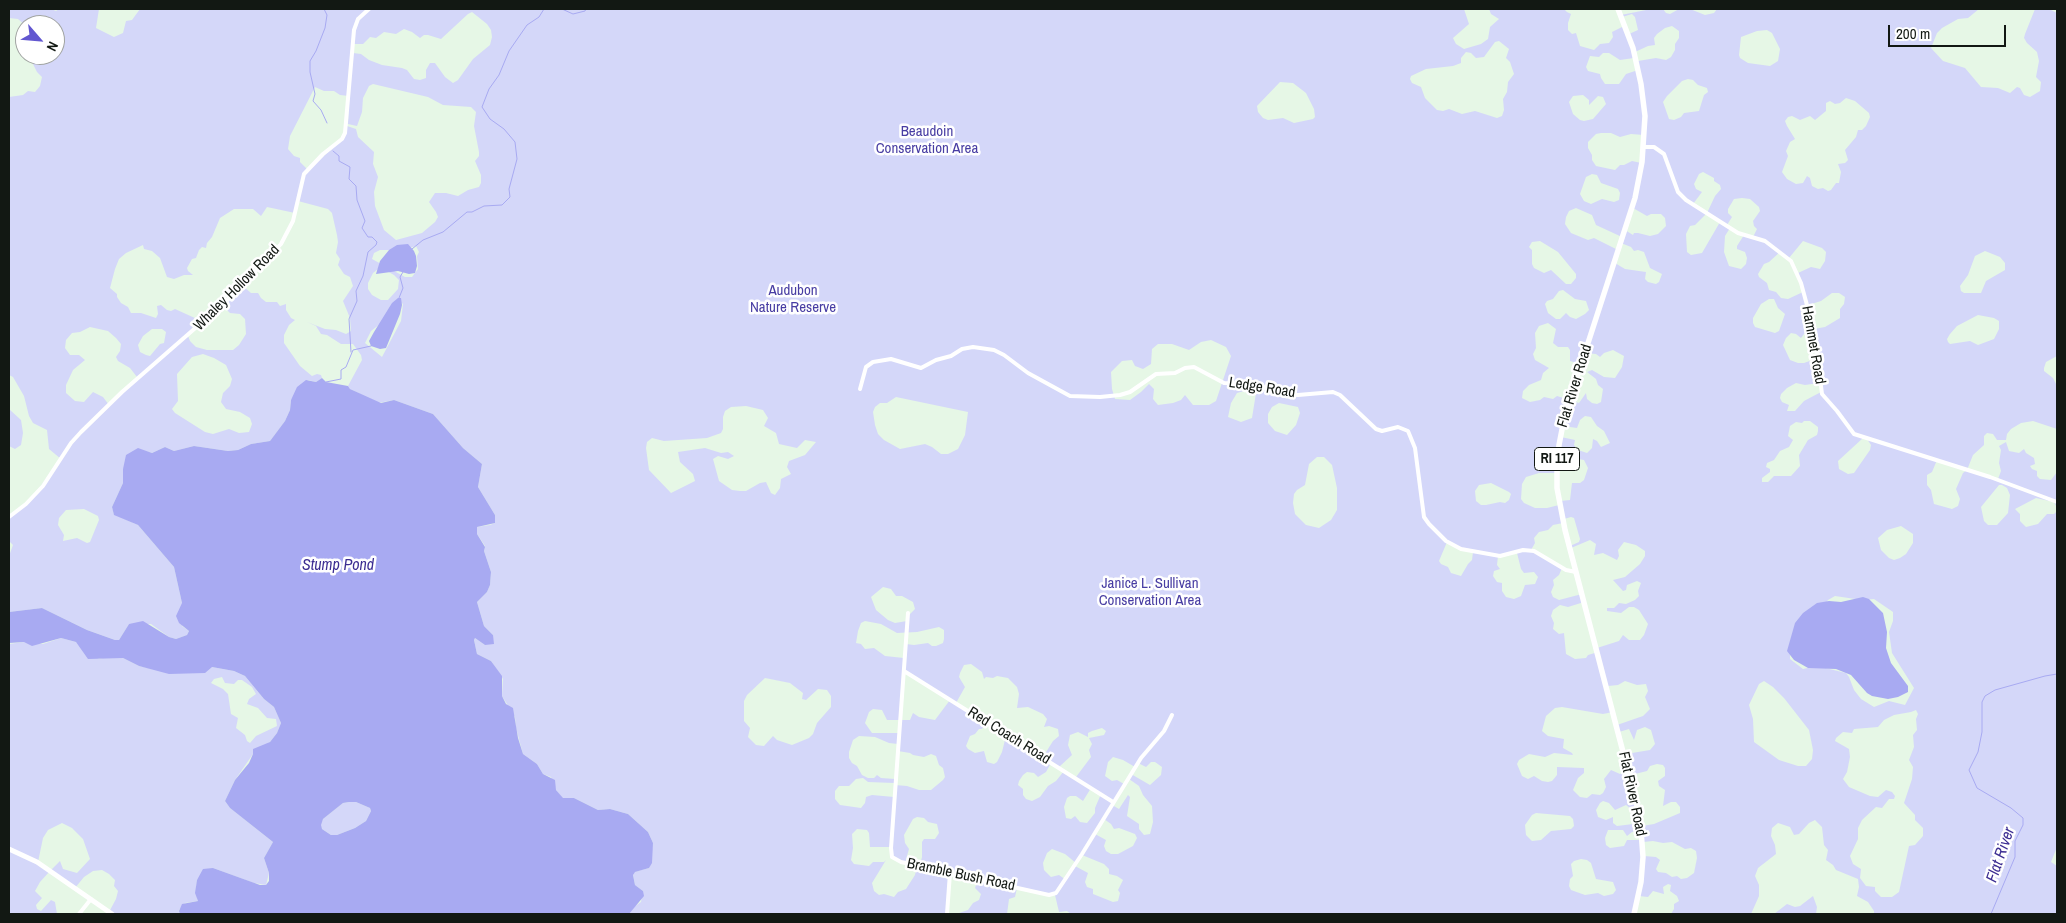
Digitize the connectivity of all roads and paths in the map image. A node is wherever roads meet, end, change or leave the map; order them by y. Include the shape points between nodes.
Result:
1 (368, 9) edge
2 (1618, 9) edge
3 (1644, 147) junction
4 (860, 389) dead end
5 (2057, 502) edge
6 (9, 517) edge
7 (1577, 572) junction
8 (908, 613) dead end
9 (904, 671) junction
10 (1172, 716) dead end
11 (1113, 802) junction
12 (9, 848) edge
13 (950, 873) junction
14 (91, 899) junction
15 (80, 914) edge
16 (112, 914) edge
17 (946, 914) edge
18 (1634, 914) edge

1 - 6 street, Whaley Hollow Road via 358,19 354,30 345,133 304,174 293,221 281,244 232,296 80,432 43,486
2 - 3 main road, Flat River Road / RI 117 via 1633,48 1641,84
3 - 5 street, Hammet Road via 1654,147 1664,154 1678,192 1686,200 1738,233 1765,241 1791,261 1801,283 1814,331 1822,394 1854,434
3 - 7 main road, Flat River Road / RI 117 via 1637,191 1565,414 1559,445 1557,488
4 - 7 street, Ledge Road via 866,367 873,362 891,359 921,368 962,348 973,347 1004,355 1028,373 1070,396 1100,398 1120,395 1133,391 1156,374 1194,367 1224,383 1260,385 1282,394 1333,392 1378,430 1398,427 1408,431 1415,448 1424,517 1446,541 1461,549 1500,556 1523,550 1534,551 1559,566
7 - 18 main road, Flat River Road / RI 117 via 1640,817 1643,857
8 - 9 street, Bramble Bush Road
9 - 11 street, Red Coach Road
9 - 13 street, Bramble Bush Road via 891,855 901,862
10 - 11 street, Bramble Bush Road
11 - 13 street, Bramble Bush Road via 1056,893 1049,895
12 - 14 street via 37,862
13 - 17 street
14 - 15 street
14 - 16 street

